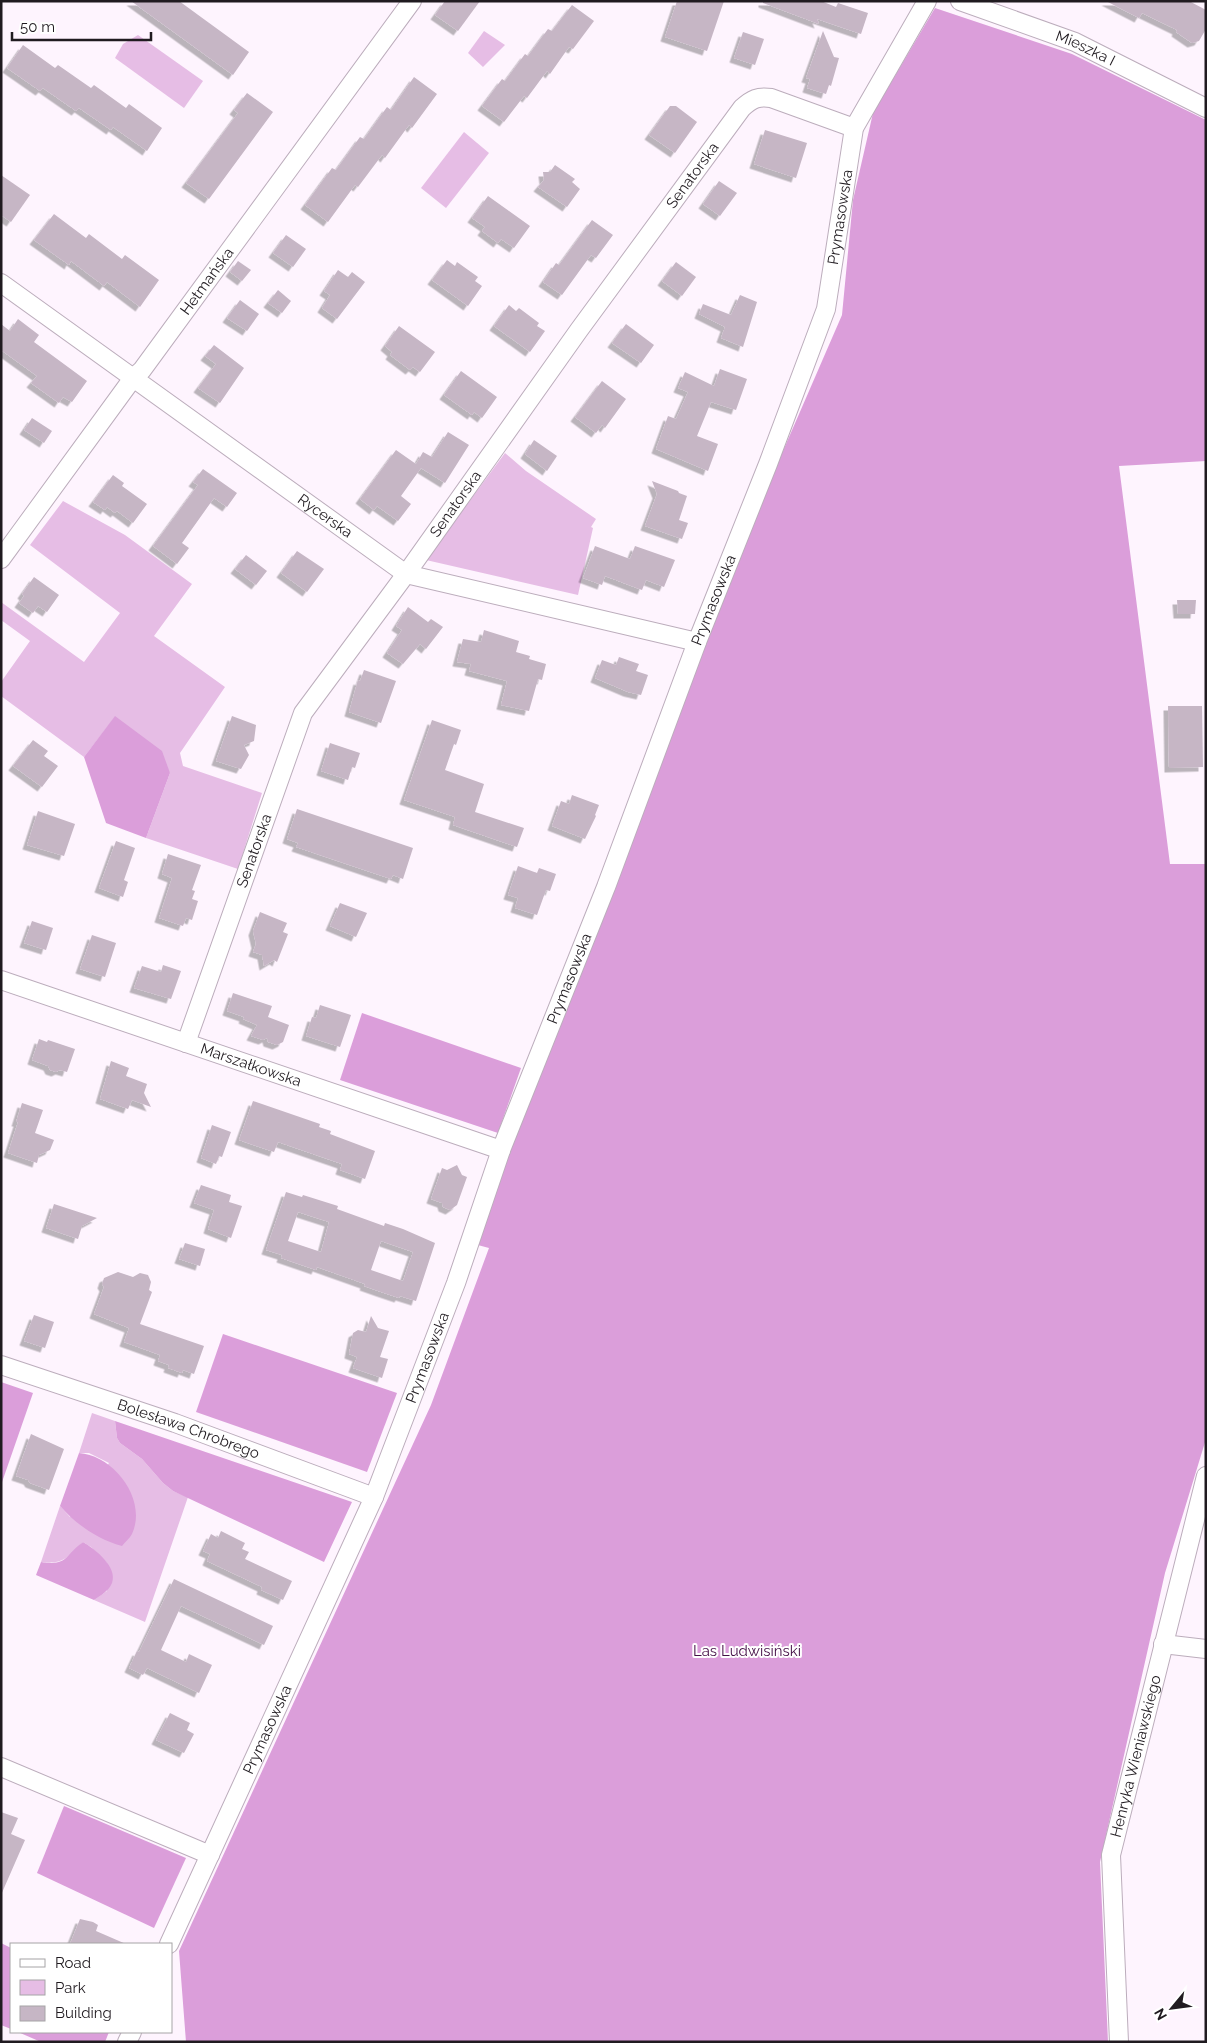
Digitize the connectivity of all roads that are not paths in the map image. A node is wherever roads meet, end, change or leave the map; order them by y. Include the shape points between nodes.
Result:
1 (412, 1) edge
2 (927, 1) edge
3 (960, 1) edge
4 (1206, 108) edge
5 (854, 128) junction
6 (1, 283) edge
7 (133, 378) junction
8 (1, 559) edge
9 (406, 574) junction
10 (697, 642) junction
11 (1, 980) edge
12 (186, 1043) junction
13 (501, 1150) junction
14 (1, 1365) edge
15 (1206, 1476) edge
16 (374, 1497) junction
17 (1164, 1644) junction
18 (1206, 1649) edge
19 (1, 1767) edge
20 (210, 1855) junction
21 (169, 1943) edge
22 (1119, 2042) edge

1 - 7 street, Hetmańska
2 - 5 street, Prymasowska
3 - 4 street, Mieszka I via 1076,42
5 - 9 street, Senatorska via 762,96 742,108
5 - 10 street, Prymasowska via 826,308
6 - 7 street, Rycerska
7 - 8 street, Hetmańska
7 - 9 street, Rycerska
9 - 10 street, Rycerska
9 - 12 street, Senatorska via 303,712
10 - 13 street, Prymasowska via 606,887
11 - 12 street, Marszałkowska
12 - 13 street, Marszałkowska
13 - 16 street, Prymasowska via 456,1283
14 - 16 street, Bolesława Chrobrego via 175,1423
15 - 17 street, Henryka Wieniawskiego
16 - 20 street, Prymasowska
17 - 18 street
17 - 22 street, Henryka Wieniawskiego via 1111,1855
19 - 20 street
20 - 21 street, Prymasowska

